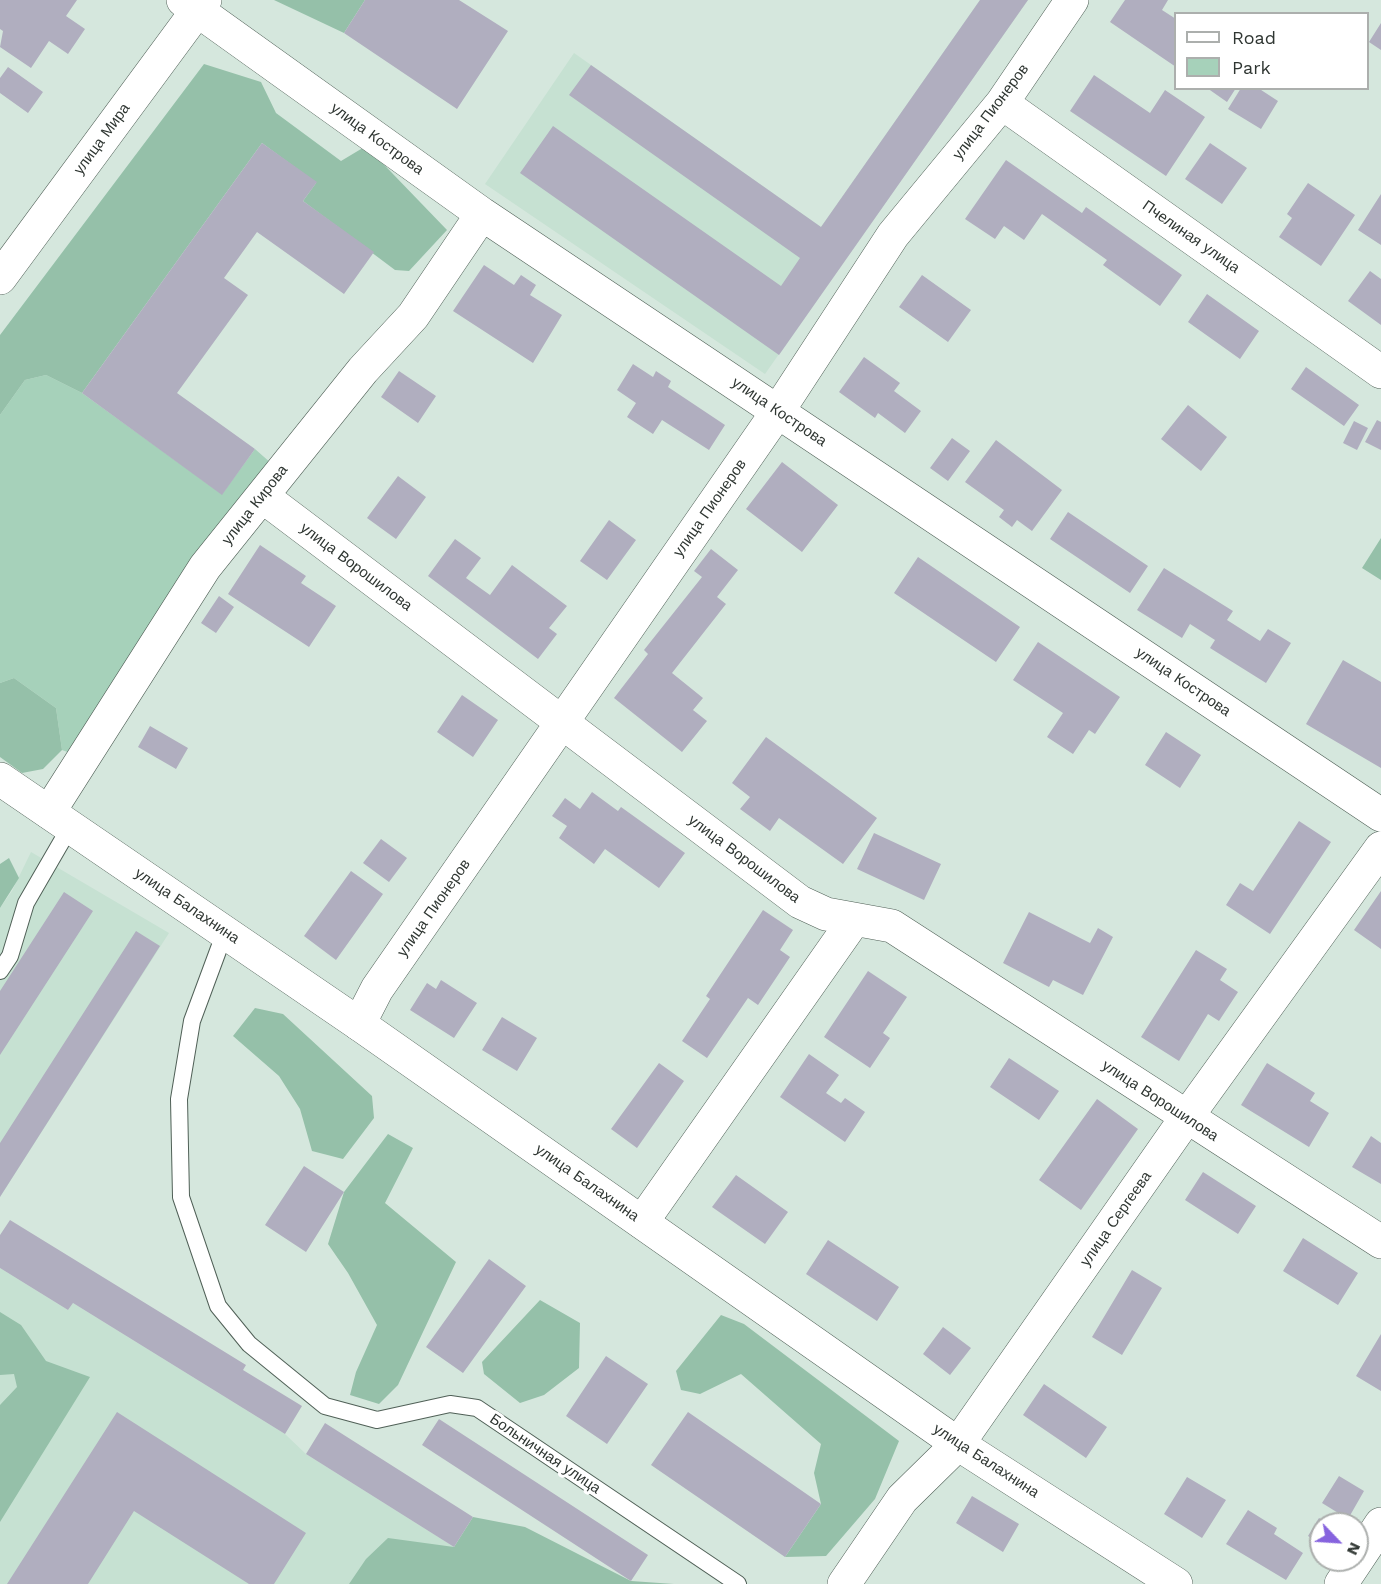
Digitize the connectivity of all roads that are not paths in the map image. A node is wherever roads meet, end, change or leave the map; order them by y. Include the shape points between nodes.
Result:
1 (1072, 0) edge
2 (195, 3) edge
3 (1002, 103) junction
4 (482, 214) junction
5 (0, 278) edge
6 (1381, 372) edge
7 (778, 411) junction
8 (262, 496) junction
9 (563, 723) junction
10 (0, 779) edge
11 (1381, 814) edge
12 (60, 819) junction
13 (1381, 848) edge
14 (854, 920) junction
15 (225, 932) junction
16 (0, 971) edge
17 (359, 1024) junction
18 (1186, 1118) junction
19 (642, 1222) junction
20 (1381, 1242) edge
21 (958, 1444) junction
22 (1381, 1524) edge
23 (1369, 1542) edge
24 (738, 1584) edge
25 (844, 1584) edge
26 (1176, 1584) edge

1 - 3 street, улица Пионеров
2 - 4 street, улица Кострова
2 - 5 street, улица Мира
3 - 6 street, Пчелиная улица
3 - 7 street, улица Пионеров via 893,236
4 - 7 street, улица Кострова
4 - 8 street, улица Кирова via 413,316 363,370
7 - 9 street, улица Пионеров
7 - 11 street, улица Кострова
8 - 9 street, улица Ворошилова
8 - 12 street, улица Кирова via 205,567
9 - 14 street, улица Ворошилова via 800,902 826,914
9 - 17 street, улица Пионеров via 377,989
10 - 12 street, улица Балахнина
12 - 15 street, улица Балахнина
12 - 16 lane via 26,903 10,956
13 - 18 street, улица Сергеева
14 - 18 street, улица Ворошилова via 892,926
14 - 19 street
15 - 17 street, улица Балахнина
15 - 24 lane, Больничная улица via 192,1021 179,1099 181,1197 218,1306 249,1344 325,1406 377,1420 450,1404 477,1408
17 - 19 street, улица Балахнина
18 - 20 street, улица Ворошилова
18 - 21 street, улица Сергеева
19 - 21 street, улица Балахнина
21 - 25 street, улица Сергеева via 902,1498
21 - 26 street, улица Балахнина
22 - 23 street

